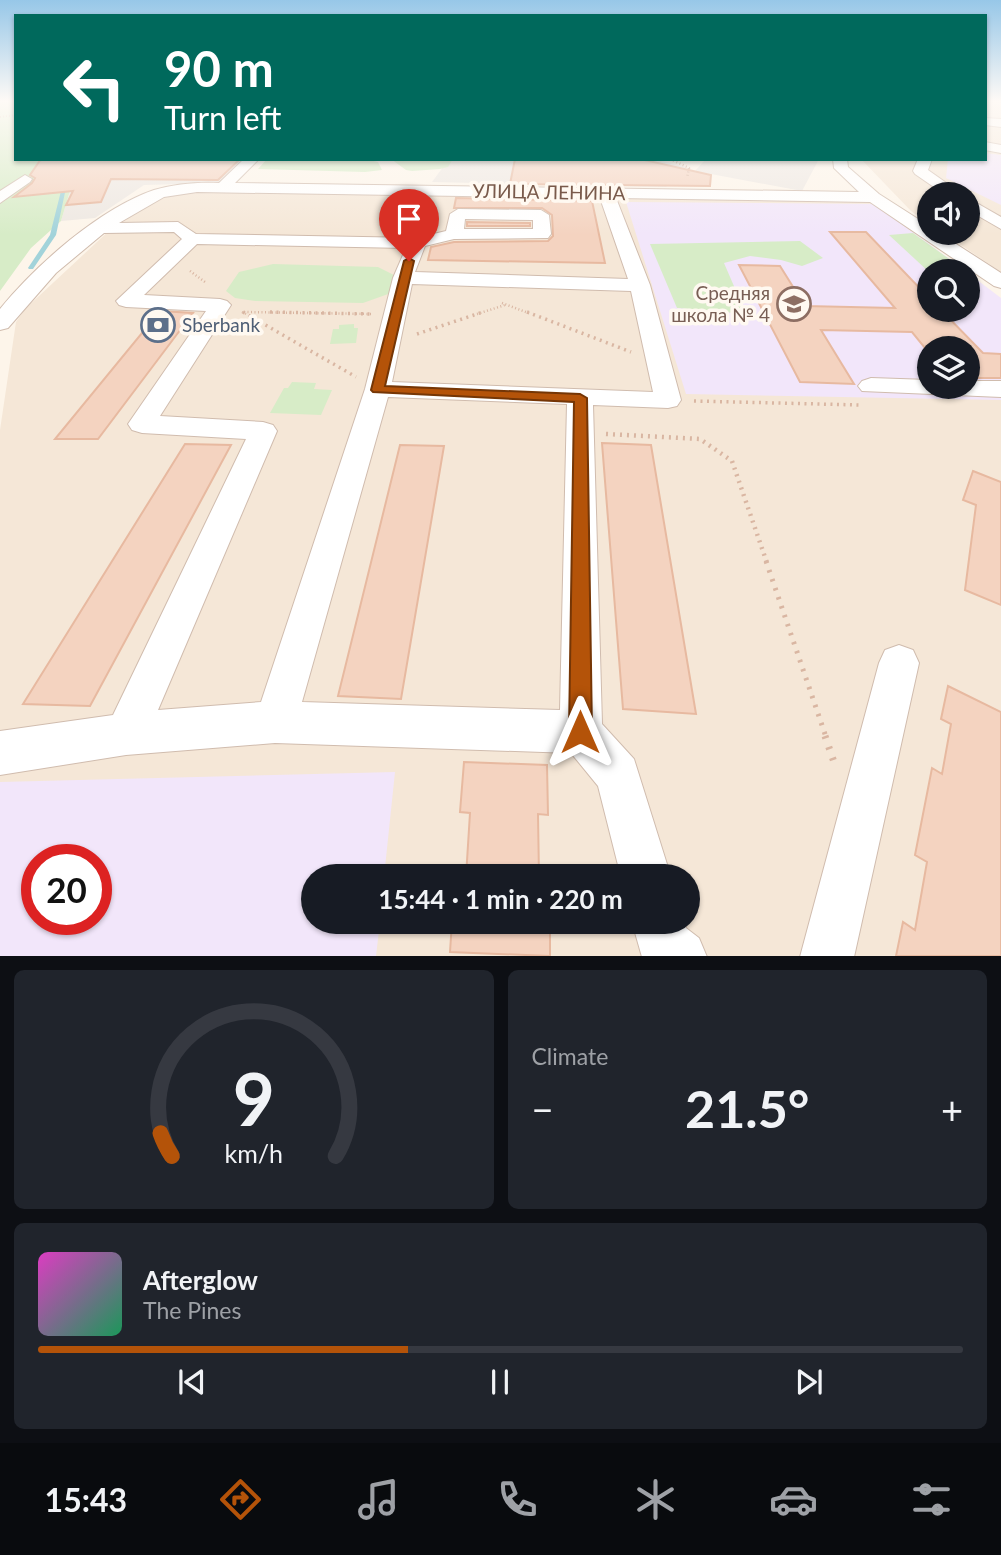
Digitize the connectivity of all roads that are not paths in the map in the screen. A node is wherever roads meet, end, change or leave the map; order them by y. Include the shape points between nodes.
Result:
1 (250, 161) edge
2 (924, 161) edge
3 (833, 171) edge
4 (687, 178) road end
5 (25, 179) dead end
6 (936, 182) edge
7 (224, 186) junction
8 (606, 194) junction
9 (775, 194) junction
10 (802, 195) junction
11 (874, 197) junction
12 (0, 198) edge
13 (980, 211) edge
14 (1001, 224) edge
15 (101, 229) junction
16 (454, 234) dead end
17 (416, 243) junction
18 (182, 248) junction
19 (403, 278) junction
20 (1001, 282) edge
21 (640, 285) junction
22 (0, 323) edge
23 (1001, 389) edge
24 (378, 390) junction
25 (867, 395) road end
26 (581, 415) junction
27 (899, 663) dead end
28 (275, 722) junction
29 (580, 732) junction
30 (126, 734) junction
31 (0, 753) edge
32 (642, 864) edge
33 (661, 934) edge
34 (679, 956) edge
35 (827, 956) edge

1 - 7 street
2 - 6 street via 920,171
3 - 10 street
3 - 11 street
4 - 9 street
5 - 12 street
7 - 8 street, УЛИЦА ЛЕНИНА
7 - 15 street, УЛИЦА ЛЕНИНА via 156,195
8 - 9 street, УЛИЦА ЛЕНИНА
8 - 21 street
9 - 10 street, УЛИЦА ЛЕНИНА
10 - 11 street, УЛИЦА ЛЕНИНА
11 - 20 street
13 - 14 street
15 - 18 street via 178,227
15 - 22 street, УЛИЦА ЛЕНИНА via 30,286
16 - 17 street
17 - 18 street
17 - 19 street
18 - 30 street via 126,301 220,304 142,424 262,431
19 - 21 street
19 - 24 street
21 - 26 street via 668,400
23 - 25 street
24 - 26 street
24 - 28 street
26 - 29 street
27 - 35 street
28 - 29 street
28 - 30 street
29 - 32 street via 618,775
30 - 31 street
33 - 34 street via 664,945

